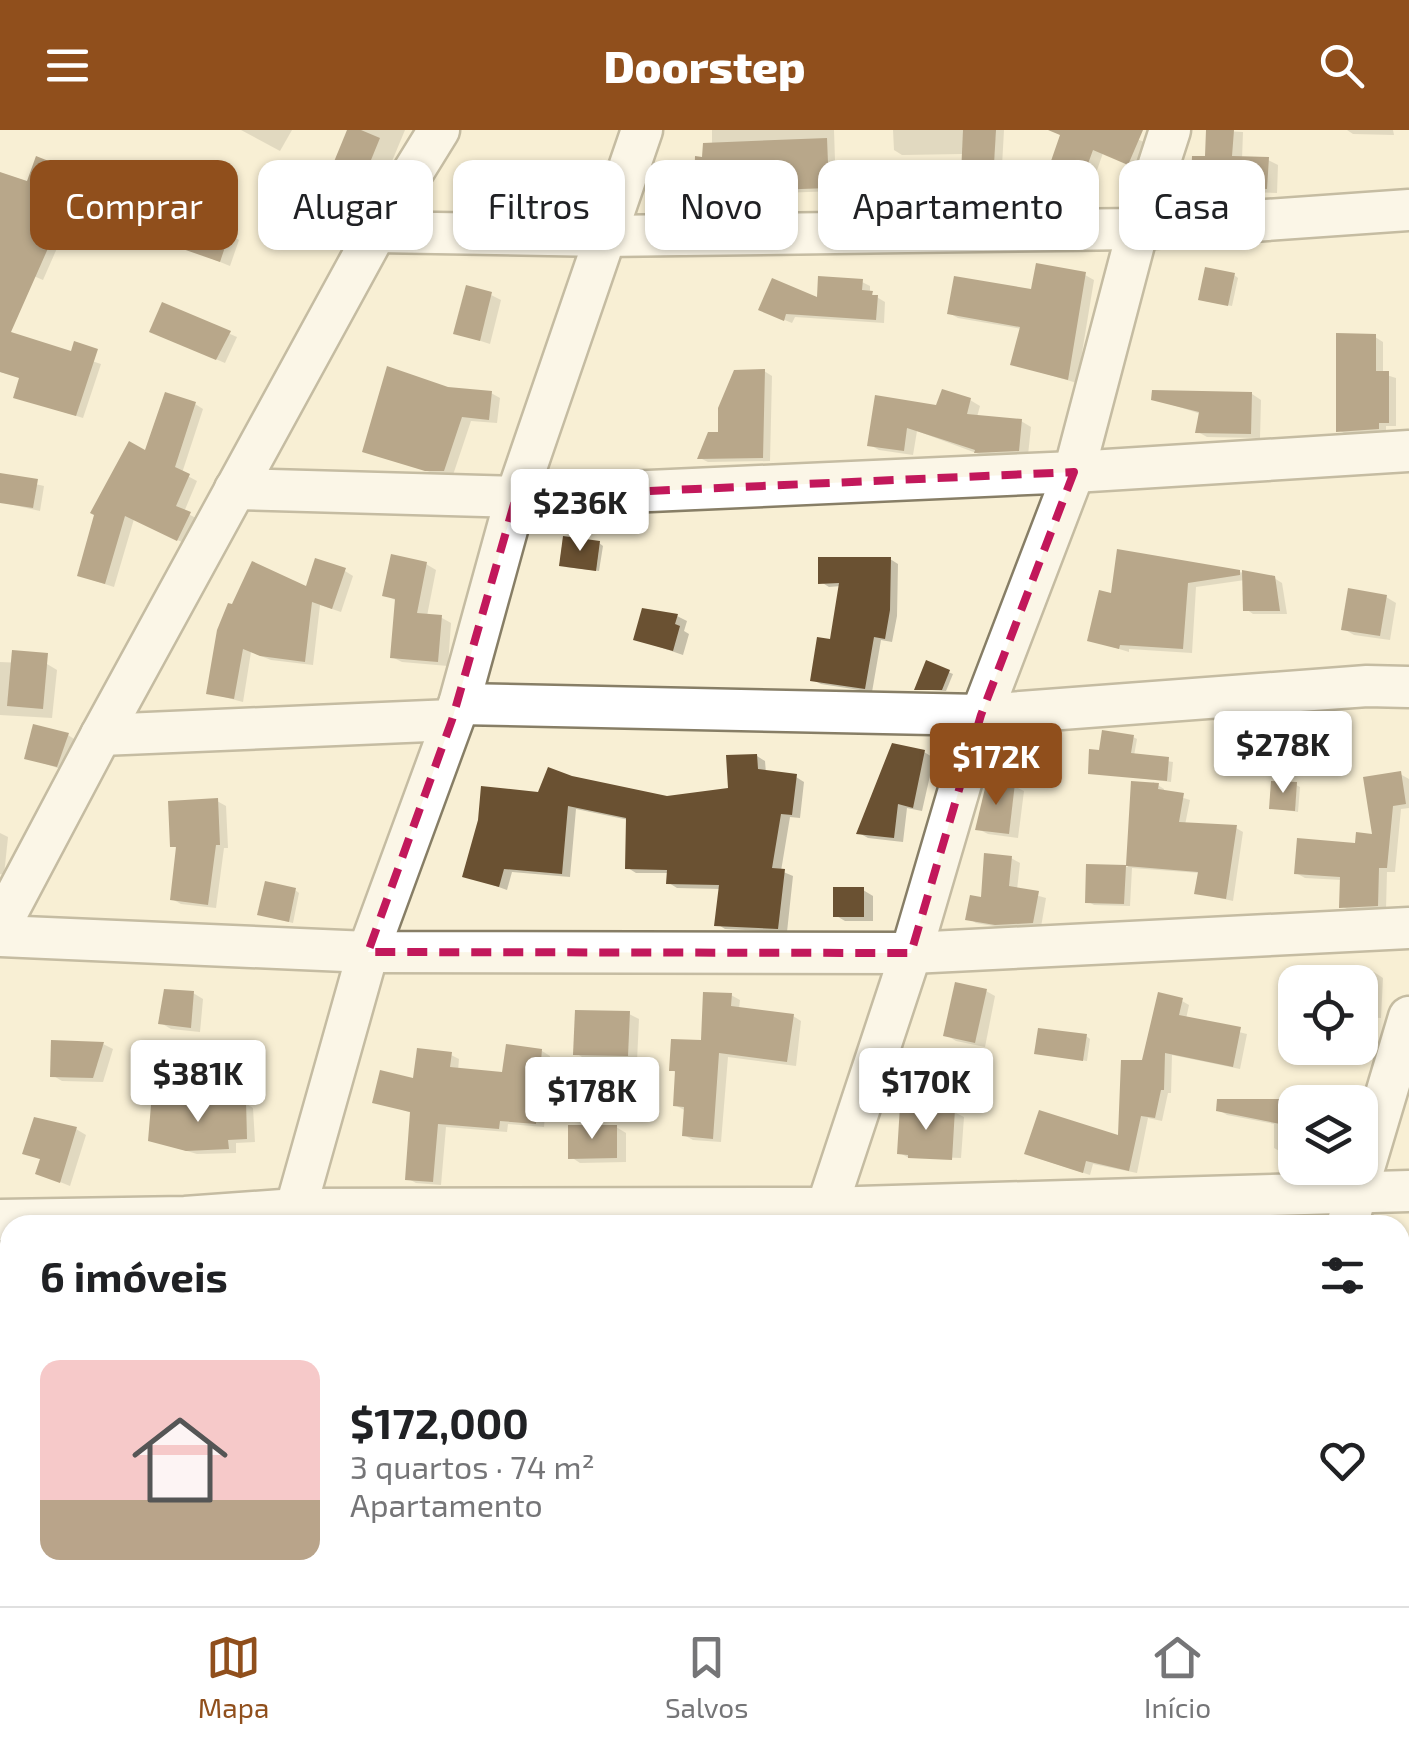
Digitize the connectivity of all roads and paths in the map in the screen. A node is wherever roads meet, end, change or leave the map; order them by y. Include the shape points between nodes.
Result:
1 (439, 130) edge
2 (642, 130) edge
3 (1170, 130) edge
4 (420, 160) edge
5 (1160, 160) edge
6 (625, 177) edge
7 (1409, 210) edge
8 (1265, 220) edge
9 (1119, 229) edge
10 (625, 236) edge
11 (366, 250) edge
12 (599, 250) edge
13 (1132, 250) edge
14 (1409, 452) edge
15 (1074, 472) junction
16 (235, 488) junction
17 (516, 497) junction
18 (1409, 687) edge
19 (455, 712) junction
20 (981, 715) junction
21 (100, 735) junction
22 (0, 926) edge
23 (1409, 928) edge
24 (0, 936) edge
25 (368, 952) junction
26 (911, 953) junction
27 (1409, 1017) edge
28 (1409, 1191) edge
29 (1350, 1210) edge
30 (295, 1215) edge
31 (823, 1215) edge
32 (911, 1215) edge

1 - 4 street
2 - 6 street
3 - 5 street
7 - 8 street
9 - 10 street
11 - 16 street
12 - 17 street
13 - 15 street
14 - 15 street
15 - 17 street
15 - 20 street
16 - 17 street
16 - 21 street
17 - 19 street
18 - 20 street
19 - 20 street
19 - 21 street
19 - 25 street
20 - 26 street
21 - 22 street
23 - 26 street
24 - 25 street
25 - 26 street
25 - 30 street
26 - 31 street
27 - 29 street
28 - 29 street
29 - 32 street

